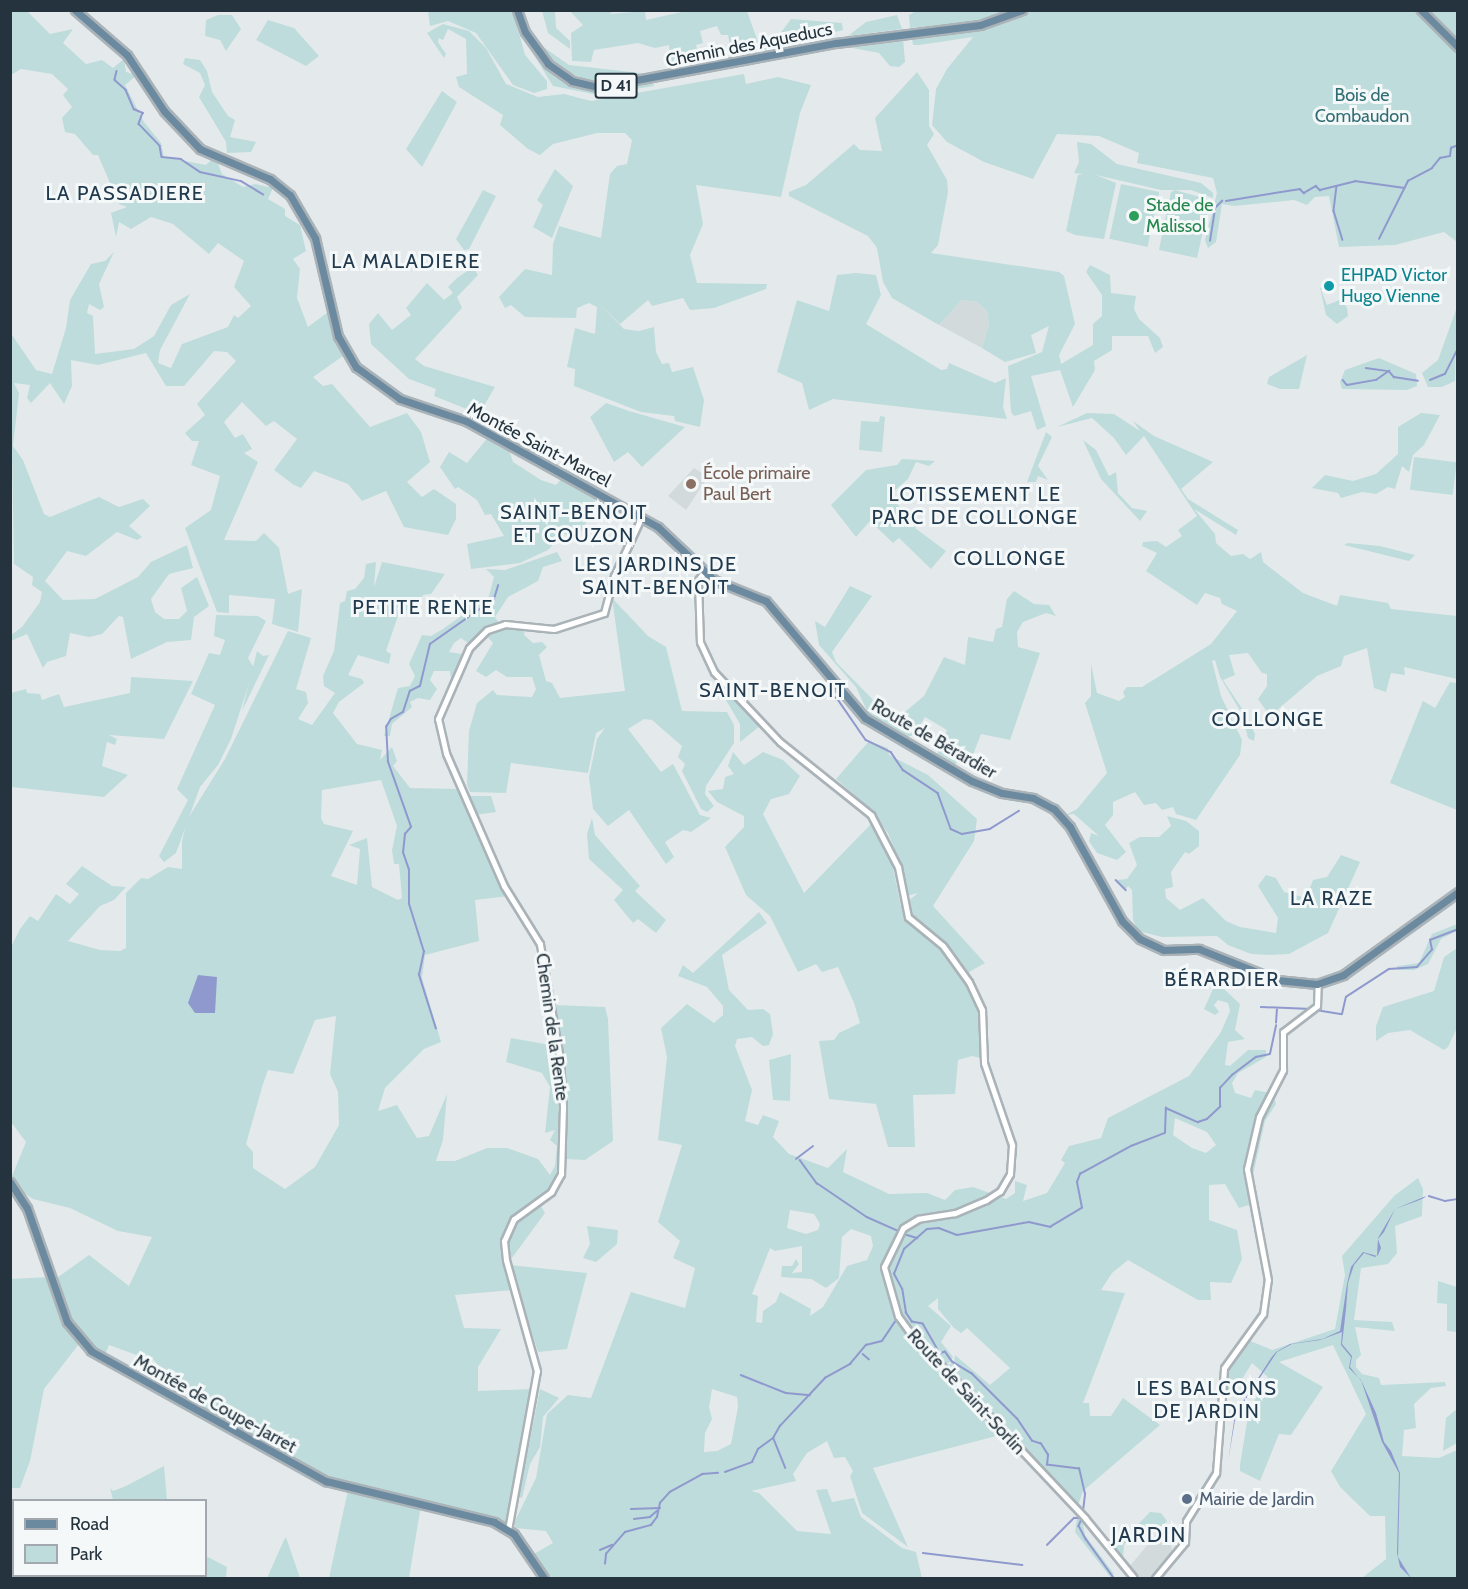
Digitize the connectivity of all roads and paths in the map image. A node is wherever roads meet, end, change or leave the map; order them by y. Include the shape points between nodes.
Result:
1 (75, 10) edge
2 (517, 10) edge
3 (1022, 10) edge
4 (1421, 10) edge
5 (1458, 47) edge
6 (642, 518) junction
7 (704, 572) junction
8 (1458, 892) edge
9 (1318, 983) junction
10 (10, 1182) edge
11 (508, 1530) junction
12 (544, 1578) edge
13 (1133, 1578) edge
14 (1155, 1578) edge

1 - 6 main road, Montée Saint-Marcel via 127,55 164,111 200,149 270,179 290,195 315,237 338,336 356,367 400,399 465,421
2 - 3 main road, Chemin des Aqueducs / D 41 via 525,33 548,64 572,81 598,87 836,43 980,25
4 - 5 main road
6 - 7 main road, Montée Saint-Marcel via 666,533
6 - 11 street, Chemin de la Rente via 614,576 604,613 554,629 504,624 487,630 469,648 438,719 443,747 499,877 540,944 560,1059 564,1114 561,1174 551,1192 514,1219 504,1241 506,1260 537,1361 535,1393
7 - 9 main road, Route de Bérardier via 766,601 847,701 871,722 972,781 1002,793 1033,798 1059,814 1115,910 1140,939 1164,950 1199,949 1276,981
7 - 13 street, Route de Saint-Sorlin via 698,580 700,642 714,672 780,742 871,815 898,867 908,917 943,946 980,1006 986,1071 1012,1145 1010,1174 1002,1189 986,1200 907,1225 885,1262 884,1276 898,1316 1082,1515
8 - 9 main road, Route de Bérardier via 1343,975
9 - 14 street via 1317,1006 1283,1032 1283,1071 1259,1117 1247,1169 1268,1284 1263,1314 1224,1368 1216,1473 1186,1521 1185,1542
10 - 11 main road, Montée de Coupe-Jarret via 27,1208 67,1322 95,1354 326,1481 475,1515
11 - 12 main road

